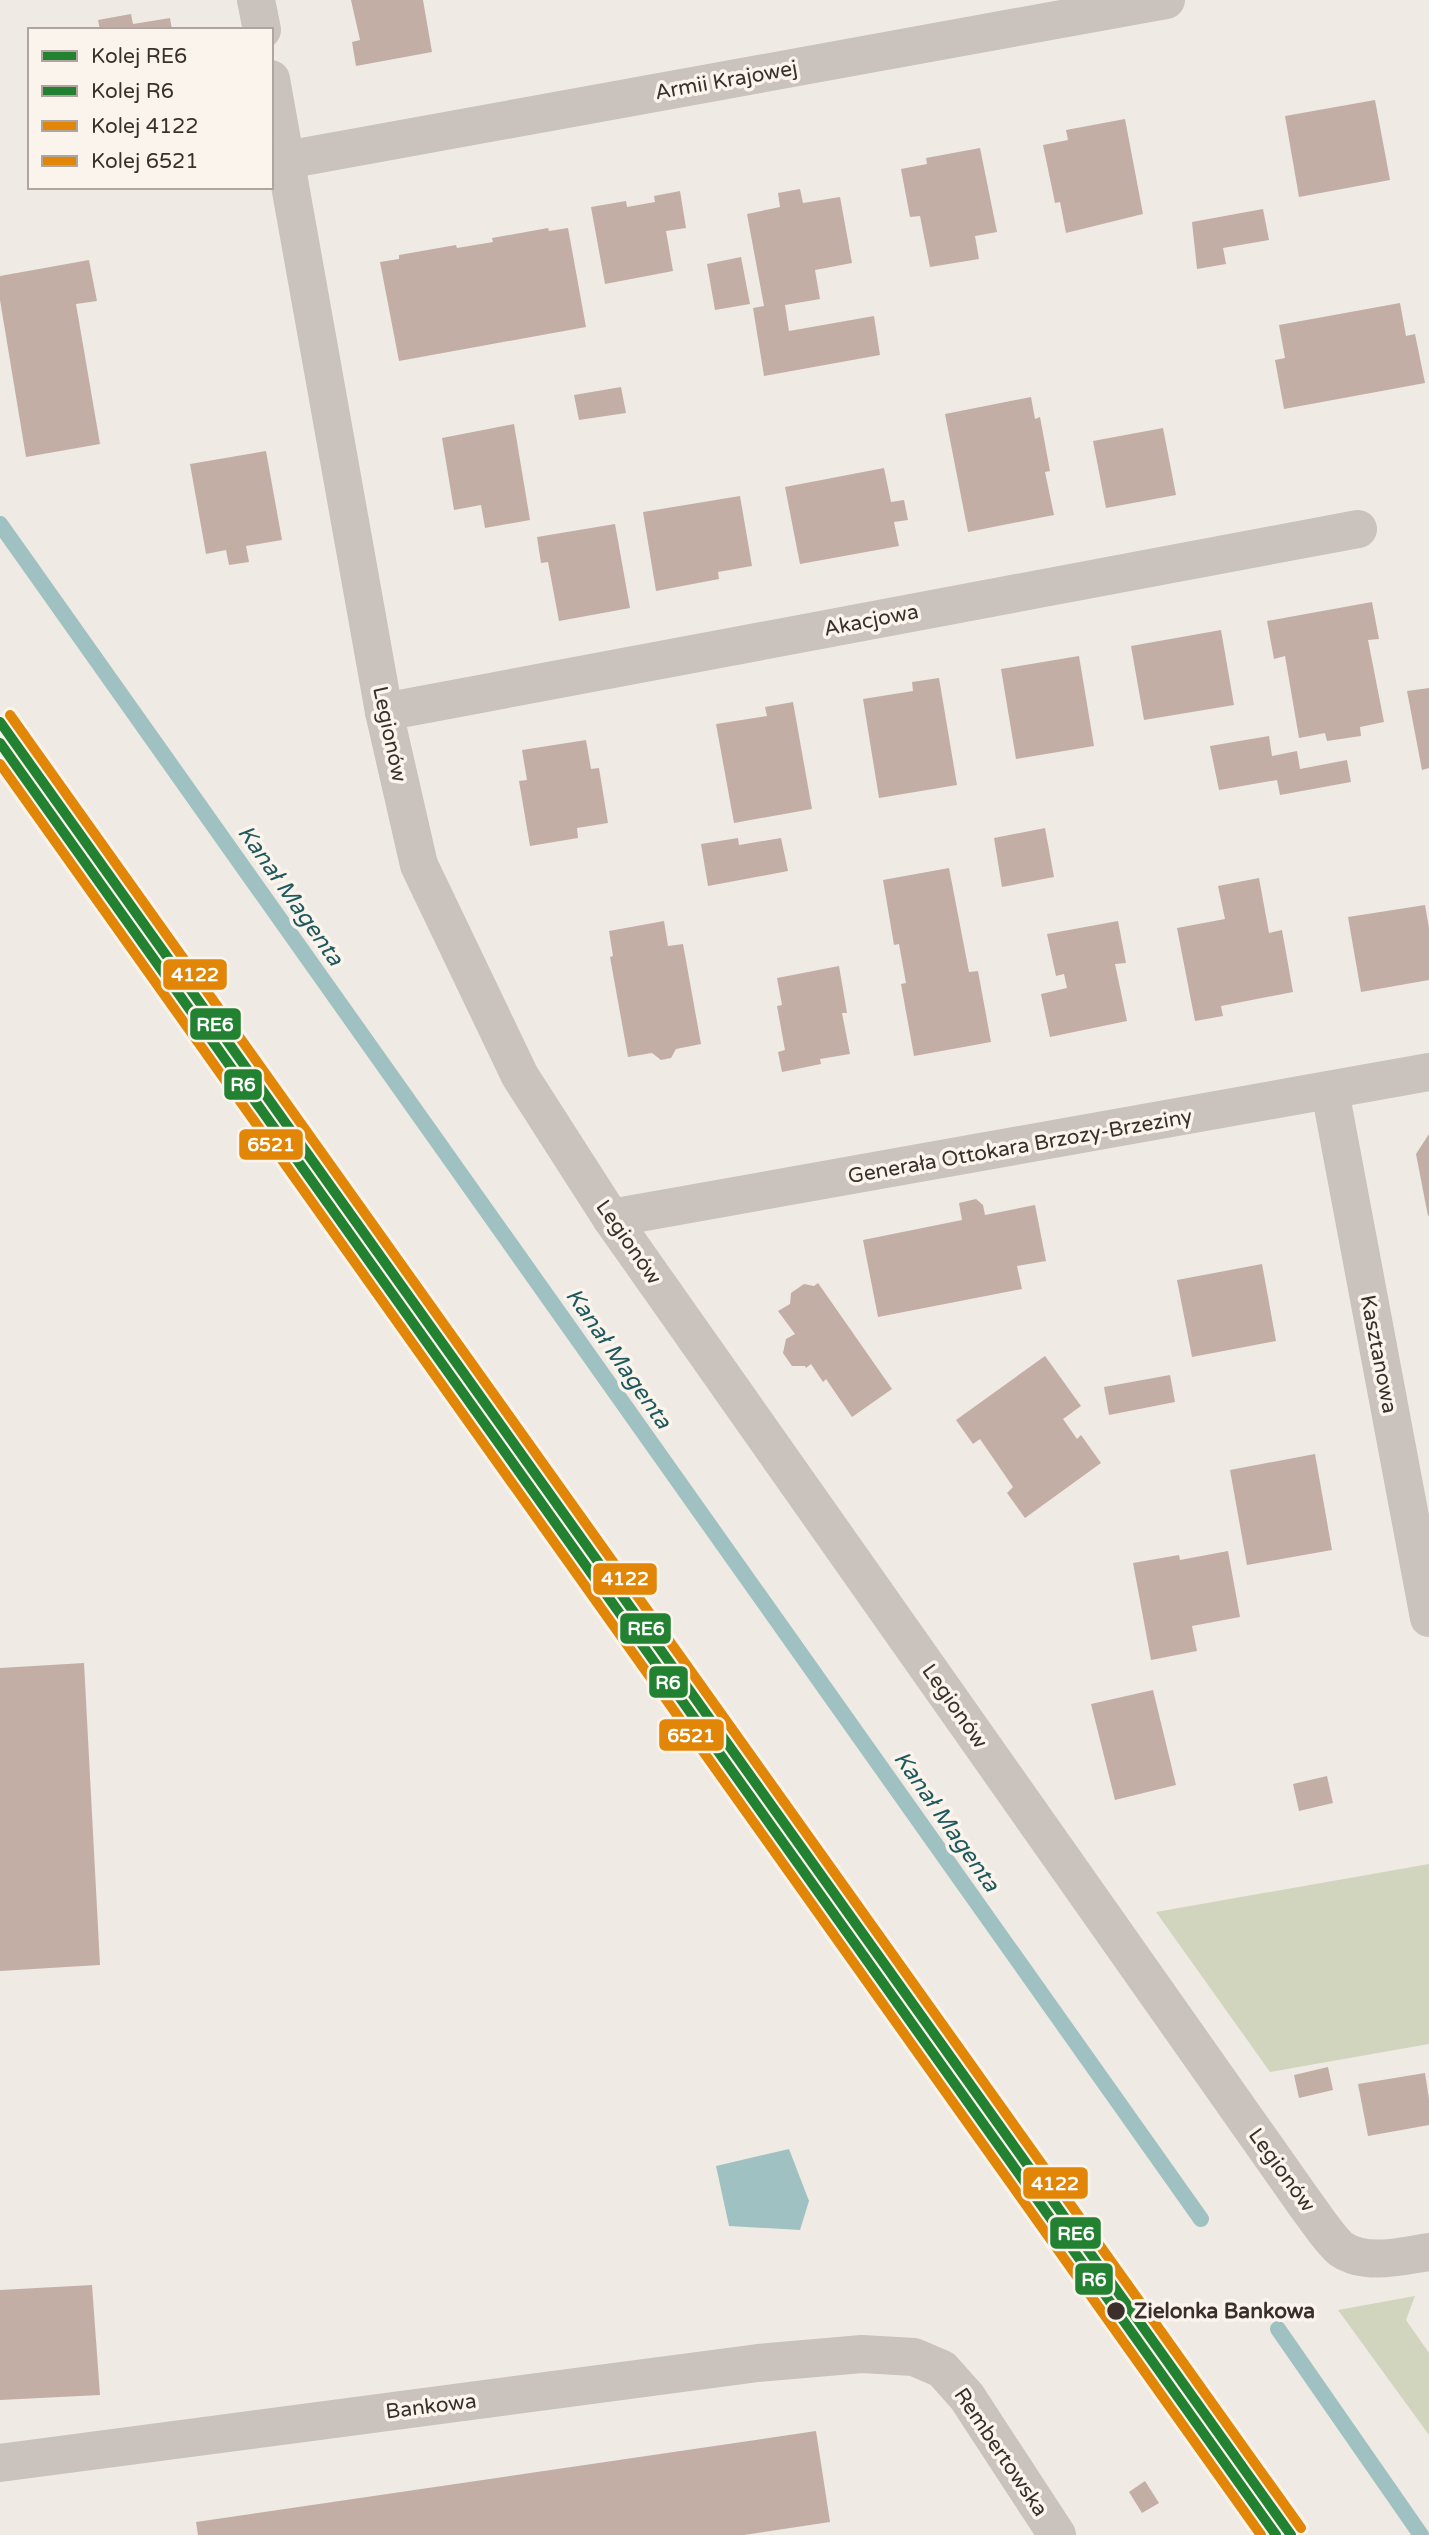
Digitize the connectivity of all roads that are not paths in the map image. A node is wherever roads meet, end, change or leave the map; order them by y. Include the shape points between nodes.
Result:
1 (256, 0) edge
2 (1166, 0) edge
3 (262, 28) edge
4 (273, 90) edge
5 (286, 160) junction
6 (1358, 529) dead end
7 (384, 712) junction
8 (1429, 1072) edge
9 (1330, 1091) junction
10 (611, 1218) junction
11 (1429, 1618) edge
12 (1429, 2252) edge
13 (862, 2354) joint
14 (0, 2463) edge
15 (1057, 2535) edge

1 - 3 street
2 - 5 street, Armii Krajowej
4 - 5 street, Legionów
5 - 7 street, Legionów
6 - 7 street, Akacjowa
7 - 10 street, Legionów via 419,865 520,1076
8 - 9 street, Generała Ottokara Brzozy-Brzeziny
9 - 10 street, Generała Ottokara Brzozy-Brzeziny
9 - 11 street, Kasztanowa
10 - 12 street, Legionów via 1306,2205 1341,2248 1362,2257
13 - 14 street, Bankowa via 758,2363
13 - 15 street, Rembertowska via 914,2357 942,2369 967,2397

